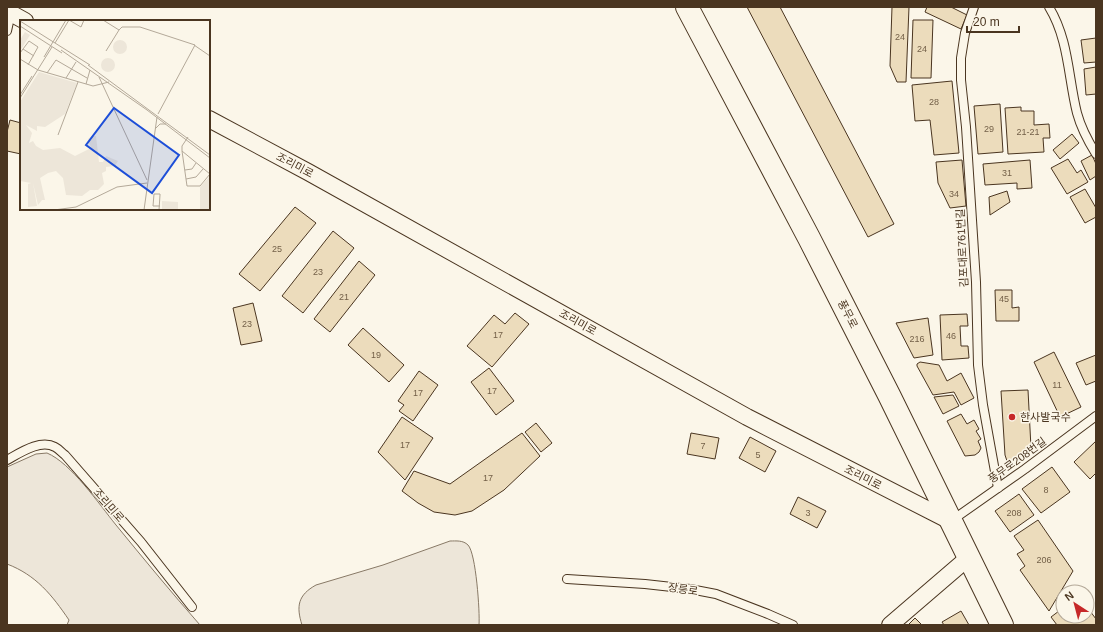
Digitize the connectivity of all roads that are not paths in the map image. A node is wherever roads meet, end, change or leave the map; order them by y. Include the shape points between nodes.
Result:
1 (687, 7) edge
2 (974, 7) edge
3 (1049, 7) edge
4 (9, 12) edge
5 (23, 20) edge
6 (7, 31) edge
7 (210, 120) edge
8 (1096, 154) edge
9 (1096, 416) edge
10 (7, 460) edge
11 (998, 488) junction
12 (950, 521) junction
13 (968, 558) junction
14 (567, 579) dead end
15 (192, 607) dead end
16 (793, 625) edge
17 (890, 625) edge
18 (1002, 625) edge

1 - 12 street, 풍무로 via 889,394
2 - 11 lane, 김포대로761번길 via 965,33 961,80 976,282 978,365
3 - 8 lane via 1064,40 1080,125
4 - 5 street
4 - 6 lane
7 - 12 street, 조리미로 via 315,175 746,417
9 - 11 lane, 풍무로208번길
10 - 15 lane, 조리미로 via 44,445 54,447 66,455 141,542
11 - 12 lane, 풍무로208번길
12 - 13 street, 풍무로
13 - 17 street
13 - 18 street, 풍무로
14 - 16 lane, 장릉로 via 645,584 716,594

